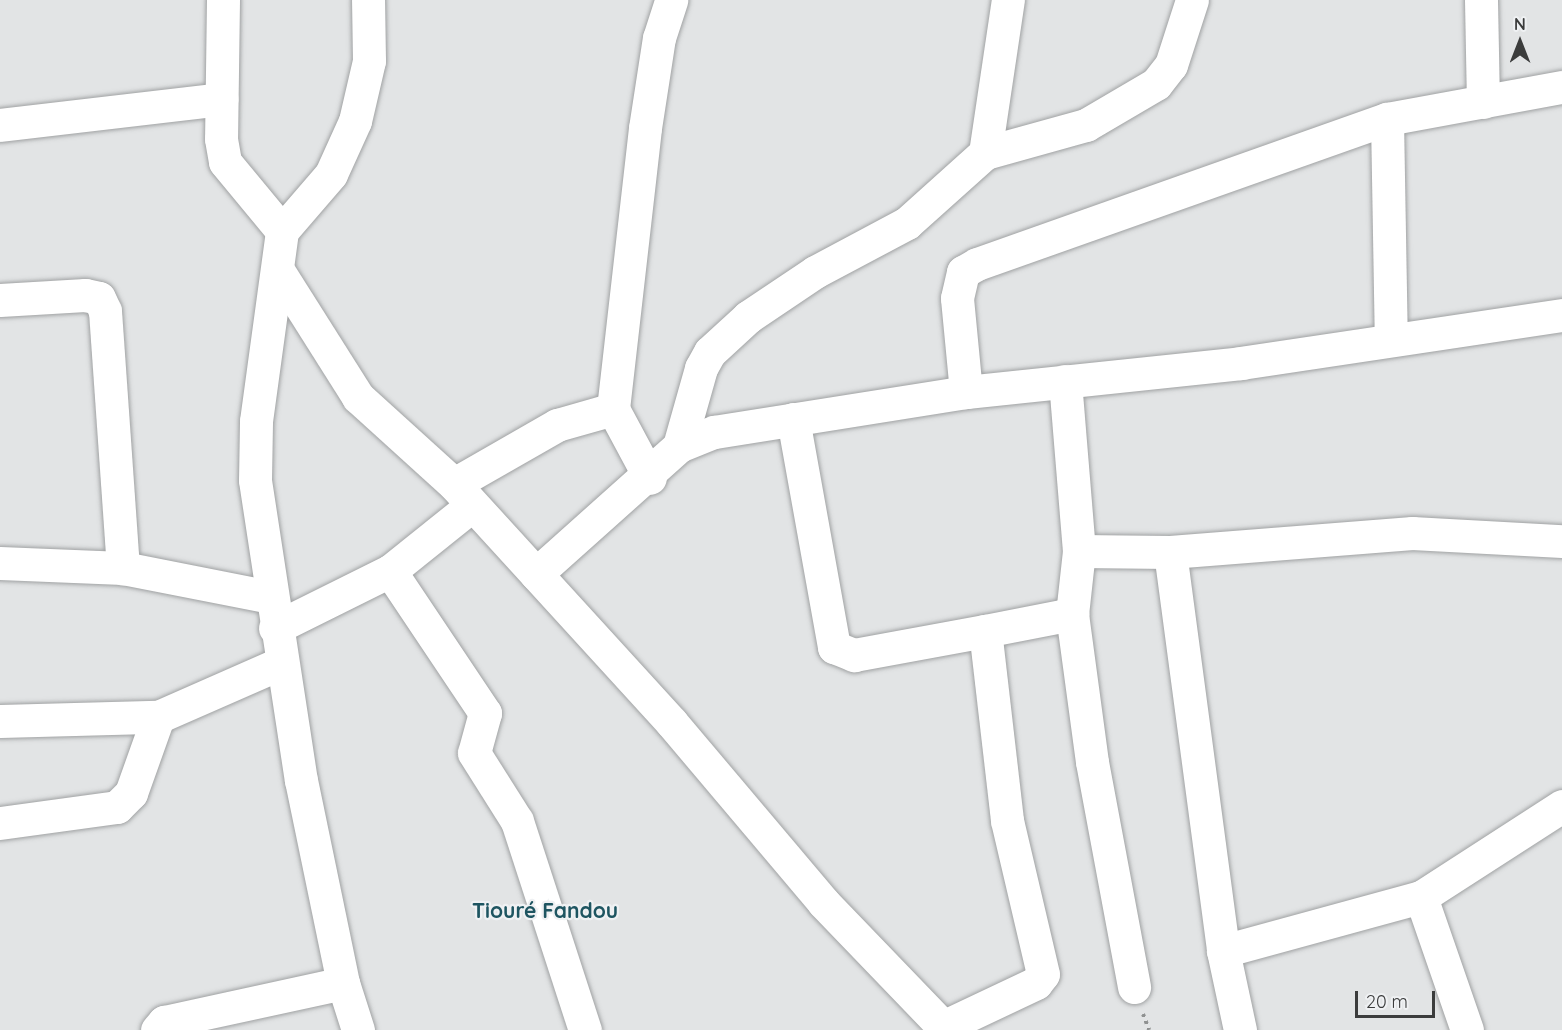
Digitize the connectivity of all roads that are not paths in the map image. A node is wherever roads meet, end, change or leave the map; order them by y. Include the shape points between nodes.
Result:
1 (223, 0) edge
2 (368, 0) edge
3 (671, 0) edge
4 (1008, 0) edge
5 (1192, 0) edge
6 (1481, 0) edge
7 (1562, 87) edge
8 (221, 99) junction
9 (1483, 102) junction
10 (1387, 119) junction
11 (0, 125) edge
12 (985, 153) junction
13 (282, 231) junction
14 (279, 272) junction
15 (0, 300) edge
16 (1562, 315) edge
17 (1391, 340) junction
18 (1065, 381) junction
19 (966, 392) junction
20 (613, 409) junction
21 (793, 419) junction
22 (680, 446) junction
23 (650, 478) junction
24 (463, 495) junction
25 (1562, 541) edge
26 (1079, 551) junction
27 (1170, 552) junction
28 (0, 563) edge
29 (123, 568) junction
30 (390, 571) junction
31 (536, 574) junction
32 (273, 612) junction
33 (1072, 614) junction
34 (984, 631) junction
35 (280, 663) junction
36 (158, 717) junction
37 (0, 721) edge
38 (1562, 806) edge
39 (0, 823) edge
40 (1421, 897) junction
41 (1223, 951) junction
42 (343, 983) junction
43 (1134, 987) dead end
44 (944, 1029) edge
45 (157, 1030) edge
46 (358, 1030) edge
47 (585, 1030) edge
48 (1240, 1030) edge
49 (1467, 1030) edge

1 - 8 street
2 - 13 street via 369,61 355,121 331,174
3 - 20 street via 659,38 645,129
4 - 12 street
5 - 12 street via 1171,65 1156,84 1086,125
6 - 9 street
7 - 9 street
8 - 11 street
8 - 13 street via 225,162
9 - 10 street
10 - 17 street
10 - 19 street via 970,268 959,284 957,298
12 - 22 street via 907,223 815,272 748,317 710,352 695,381
13 - 14 street
14 - 24 street via 358,397
14 - 32 street via 255,421 255,480
15 - 29 street via 85,295 99,298 105,311
16 - 17 street
17 - 18 street
18 - 19 street
18 - 26 street
19 - 21 street
20 - 23 street
20 - 24 street via 557,425
21 - 22 street via 732,428
21 - 34 street via 834,647 854,655
22 - 23 street
23 - 31 street
24 - 30 street
24 - 31 street
25 - 27 street via 1412,533
26 - 27 street
26 - 33 street
27 - 41 street
28 - 29 street
29 - 32 street
30 - 32 street
30 - 47 street via 485,713 487,721 474,753 517,821
31 - 44 street via 672,723 823,902
32 - 35 street
33 - 34 street
33 - 43 street via 1092,762
34 - 44 street via 1007,820 1043,974 1036,983
35 - 36 street
35 - 42 street
36 - 37 street
36 - 39 street via 130,793 117,807
38 - 40 street
40 - 41 street
40 - 49 street
41 - 48 street
42 - 45 street via 164,1022
42 - 46 street

